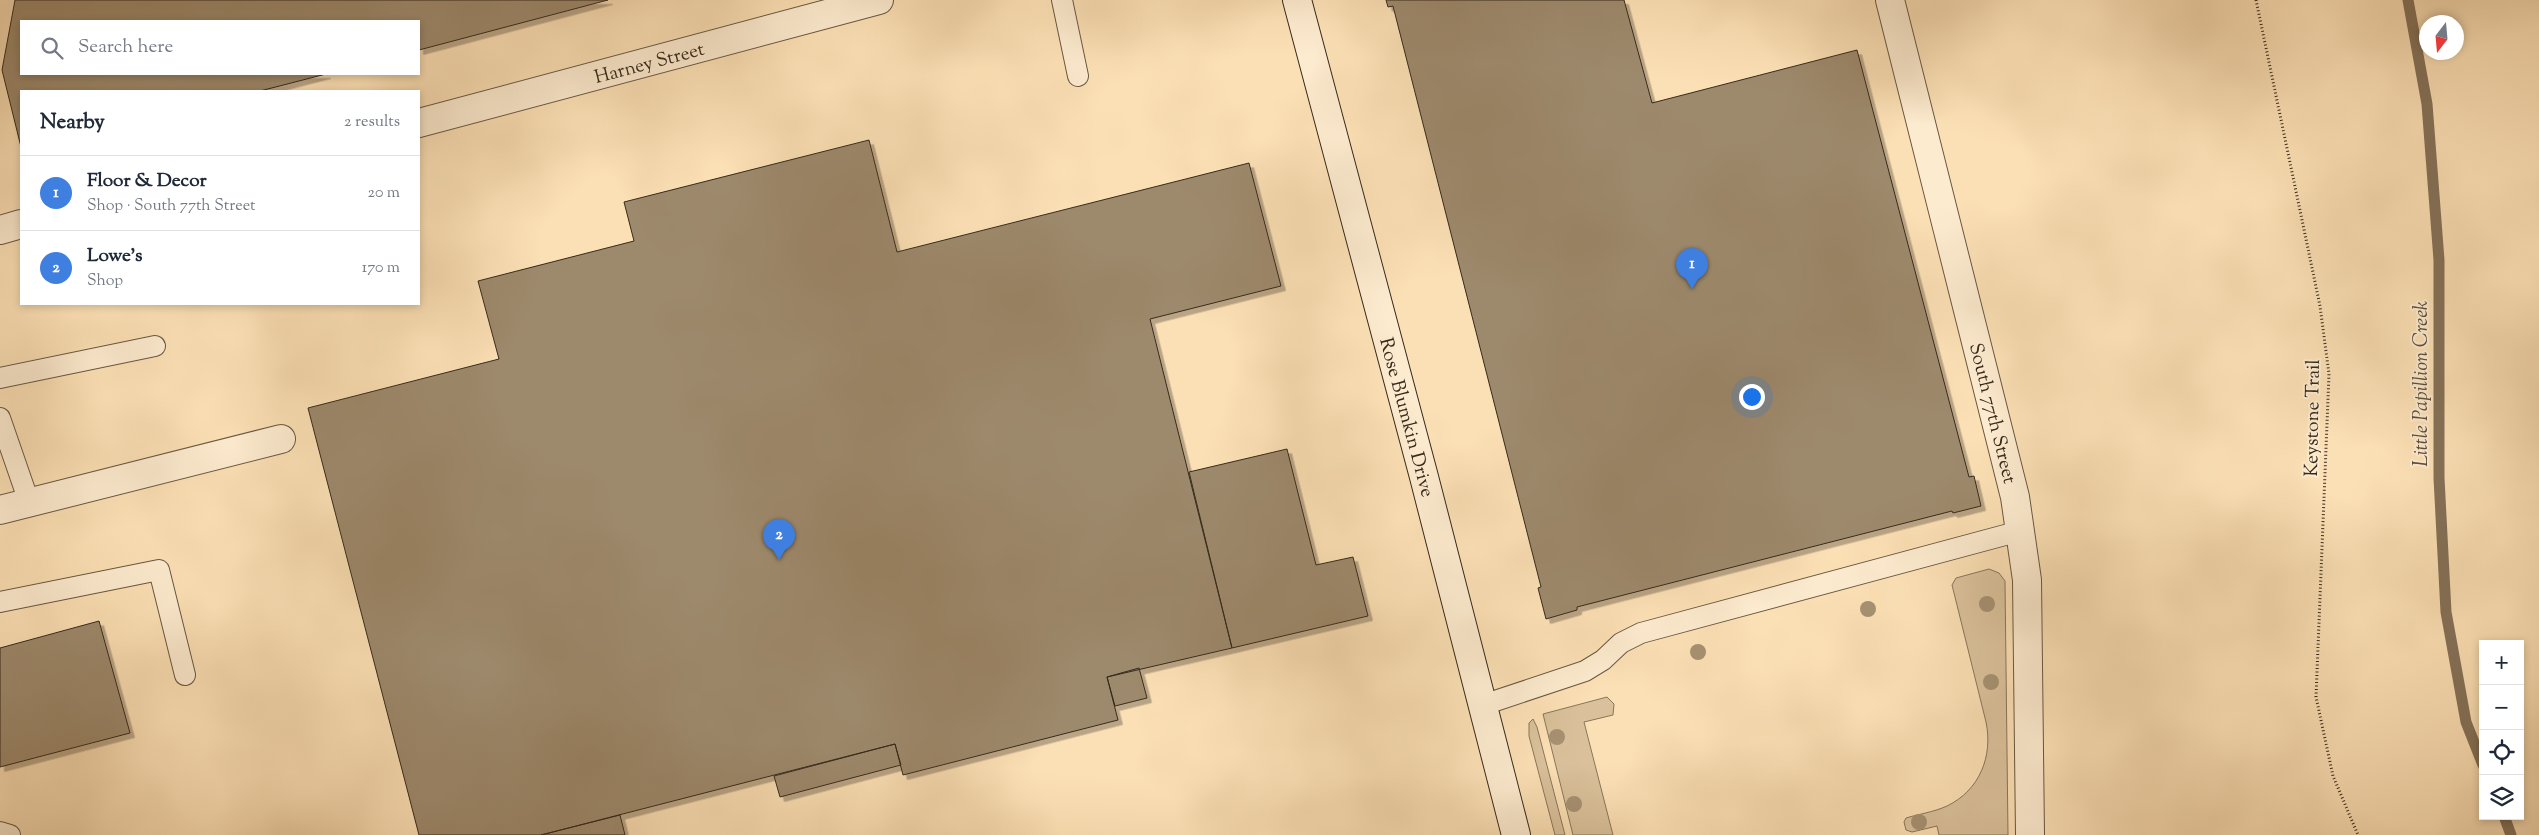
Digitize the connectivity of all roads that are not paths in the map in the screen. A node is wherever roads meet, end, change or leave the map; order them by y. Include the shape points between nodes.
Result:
1 (879, 0) edge
2 (1062, 0) edge
3 (1297, 0) edge
4 (1890, 0) edge
5 (1078, 76) dead end
6 (420, 123) edge
7 (20, 224) edge
8 (0, 230) edge
9 (155, 346) dead end
10 (0, 378) edge
11 (0, 418) edge
12 (280, 439) dead end
13 (29, 502) junction
14 (0, 510) edge
15 (2020, 531) junction
16 (0, 602) edge
17 (185, 675) dead end
18 (1483, 705) junction
19 (0, 832) edge
20 (10, 835) edge
21 (1516, 835) edge
22 (2030, 835) edge

1 - 6 street, Harney Street
2 - 5 lane
3 - 18 street, Rose Blumkin Drive
4 - 15 street, South 77th Street via 2016,497
7 - 8 street
9 - 10 lane
11 - 13 lane
12 - 13 street
13 - 14 street
15 - 18 lane via 1640,632 1585,671
15 - 22 street, South 77th Street via 2027,580
16 - 17 lane via 159,570
18 - 21 street, Rose Blumkin Drive
19 - 20 lane

